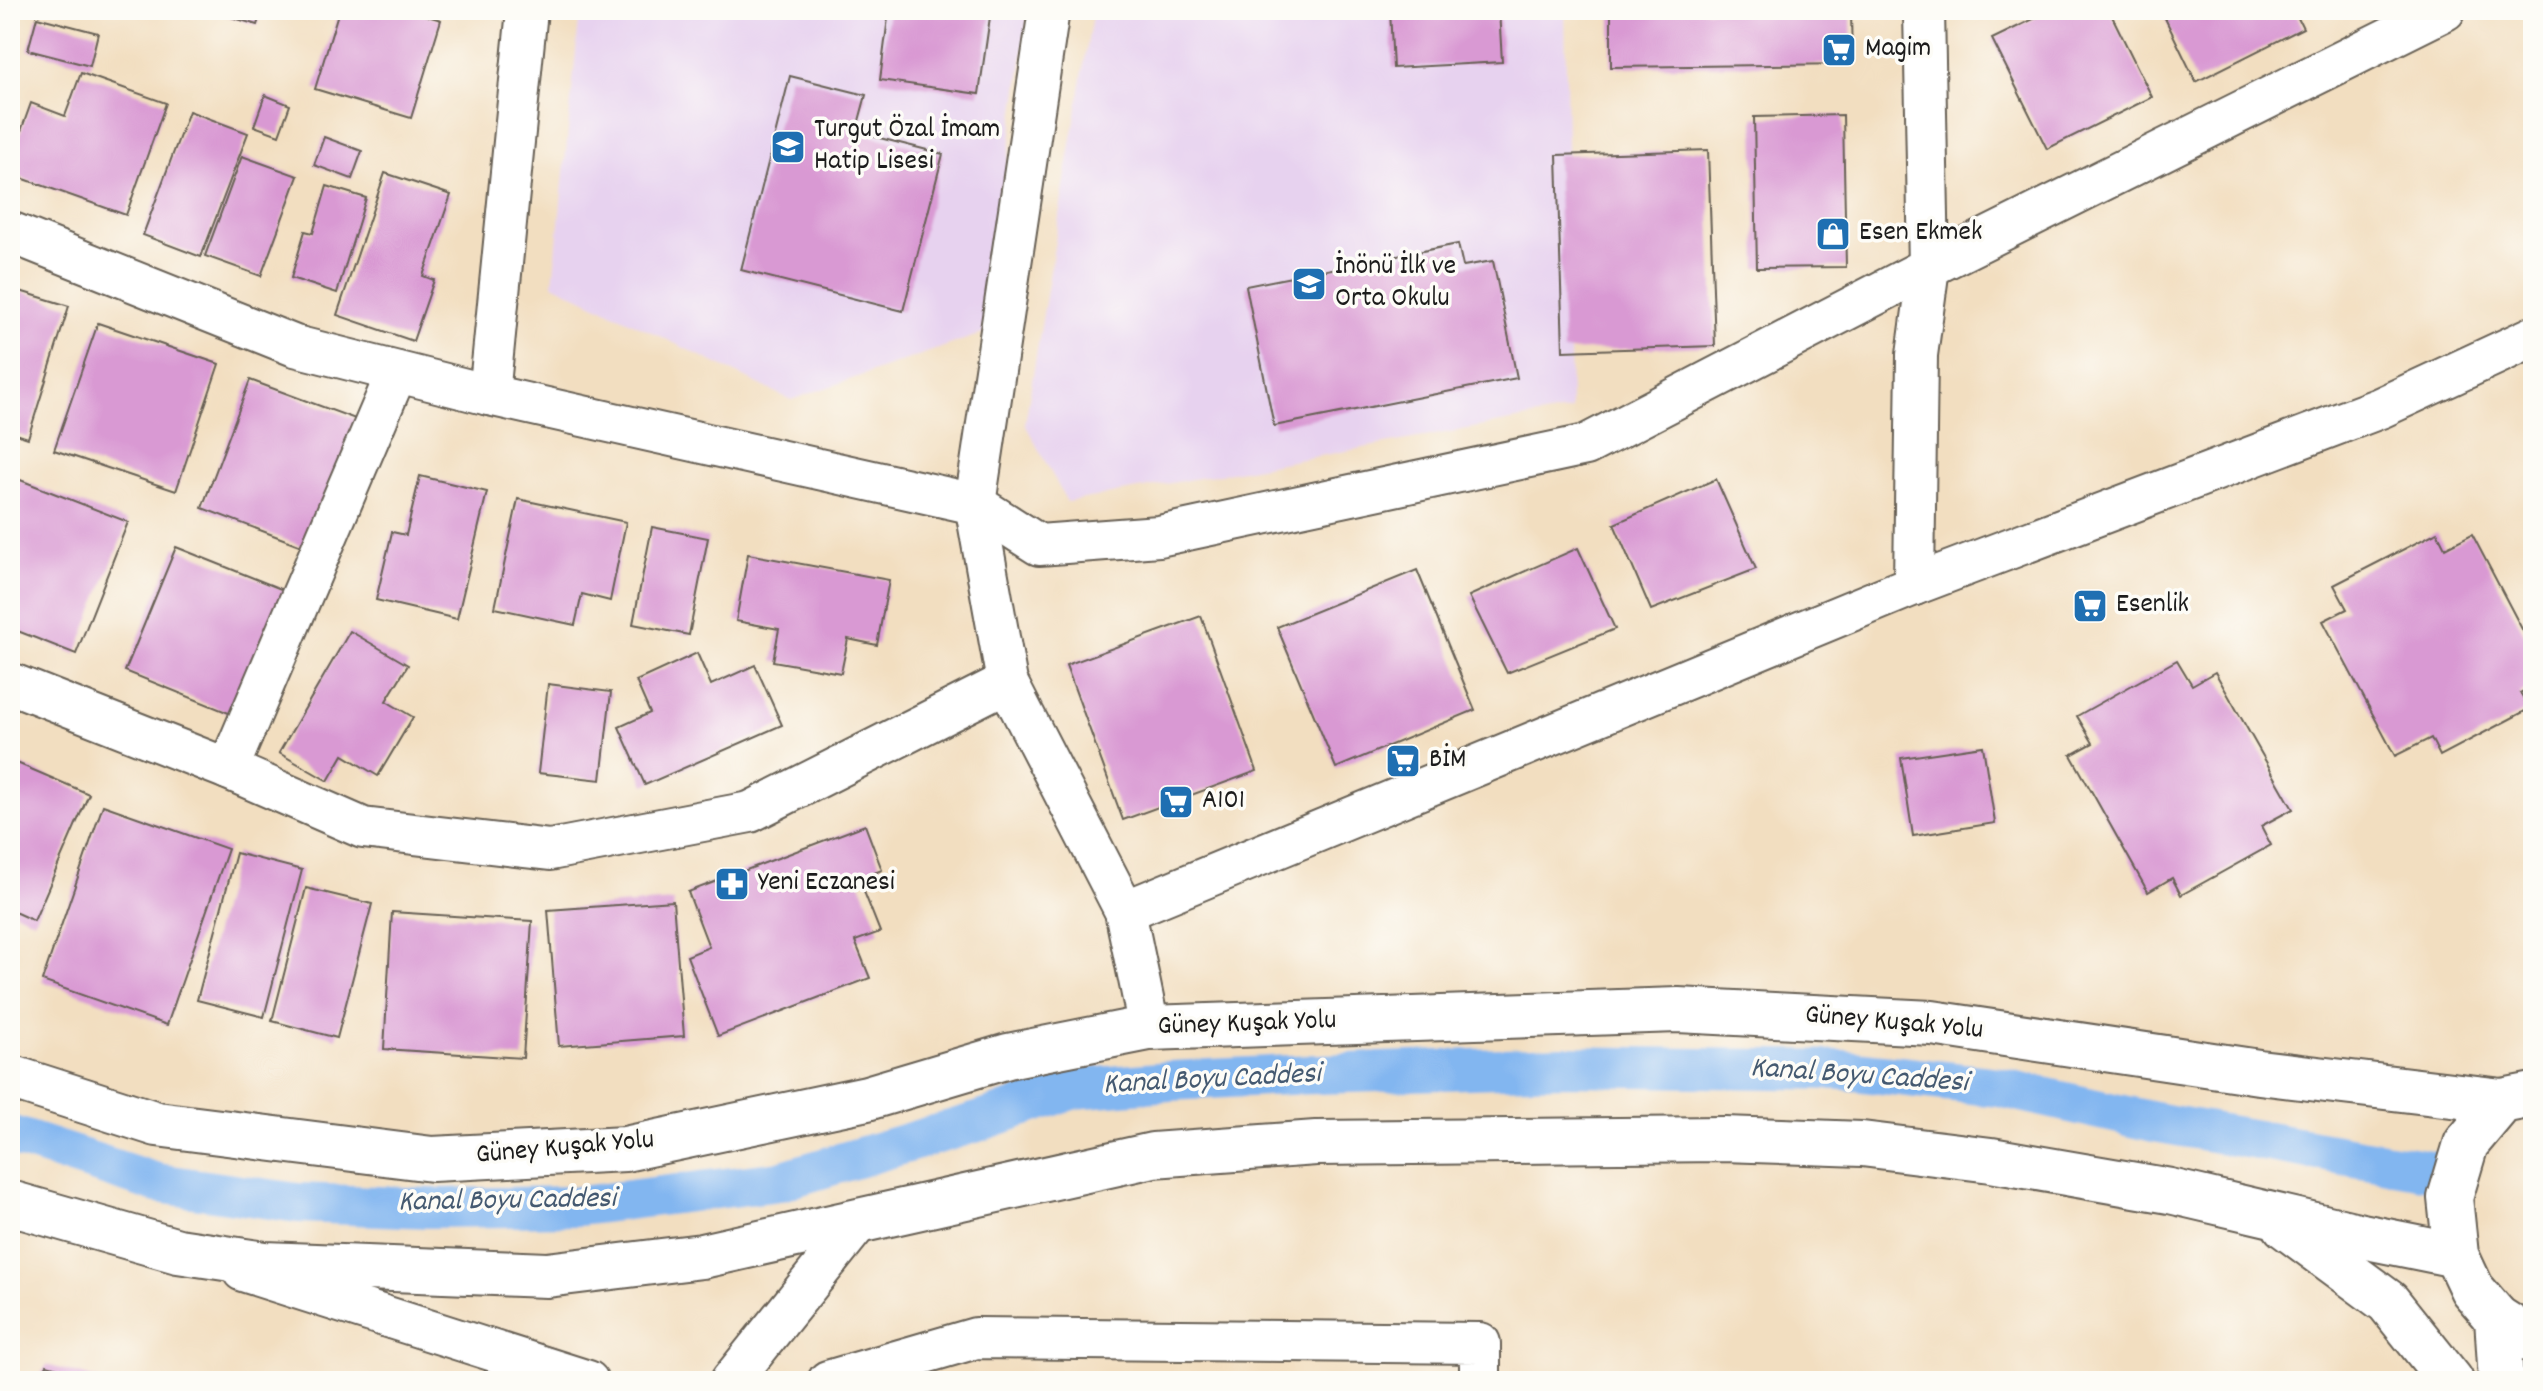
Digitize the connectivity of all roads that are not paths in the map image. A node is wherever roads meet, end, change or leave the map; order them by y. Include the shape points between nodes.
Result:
1 (527, 10) edge
2 (1049, 10) edge
3 (1924, 10) edge
4 (2445, 10) edge
5 (10, 232) edge
6 (1929, 267) junction
7 (2533, 337) edge
8 (397, 372) junction
9 (489, 395) junction
10 (975, 504) junction
11 (1914, 585) junction
12 (1007, 682) junction
13 (10, 683) edge
14 (228, 769) junction
15 (1125, 911) junction
16 (1149, 1028) junction
17 (10, 1077) edge
18 (2517, 1098) edge
19 (10, 1203) edge
20 (2267, 1213) junction
21 (861, 1219) junction
22 (178, 1251) junction
23 (2456, 1255) junction
24 (2497, 1318) junction
25 (2533, 1341) edge
26 (588, 1381) edge
27 (731, 1381) edge
28 (828, 1381) edge
29 (1480, 1381) edge
30 (2451, 1381) edge
31 (2501, 1381) edge

1 - 9 street
2 - 10 street
3 - 6 street
4 - 6 street
5 - 8 street via 295,346
6 - 10 street via 1586,445 1159,536 1039,545
6 - 11 street via 1917,355
7 - 11 street via 2380,408
8 - 9 street
8 - 14 street
9 - 10 street
10 - 12 street
11 - 15 street
12 - 14 street via 750,812 550,850 363,828
12 - 15 street
13 - 14 street
15 - 16 street
16 - 17 main road, Güney Kuşak Yolu via 1008,1056 867,1098 625,1149 432,1159 157,1124
16 - 18 main road, Güney Kuşak Yolu via 1678,1010 1932,1023 2259,1072
18 - 23 main road via 2466,1144 2450,1198
19 - 22 main road
20 - 21 main road via 1991,1160 1862,1144 1724,1139 1316,1143 1153,1155
20 - 23 main road
20 - 30 main road via 2388,1302
21 - 22 main road via 702,1256 547,1275 265,1264
21 - 27 street
22 - 26 street
23 - 24 main road via 2472,1289
24 - 25 main road
24 - 31 main road
28 - 29 street via 976,1338 1480,1343

